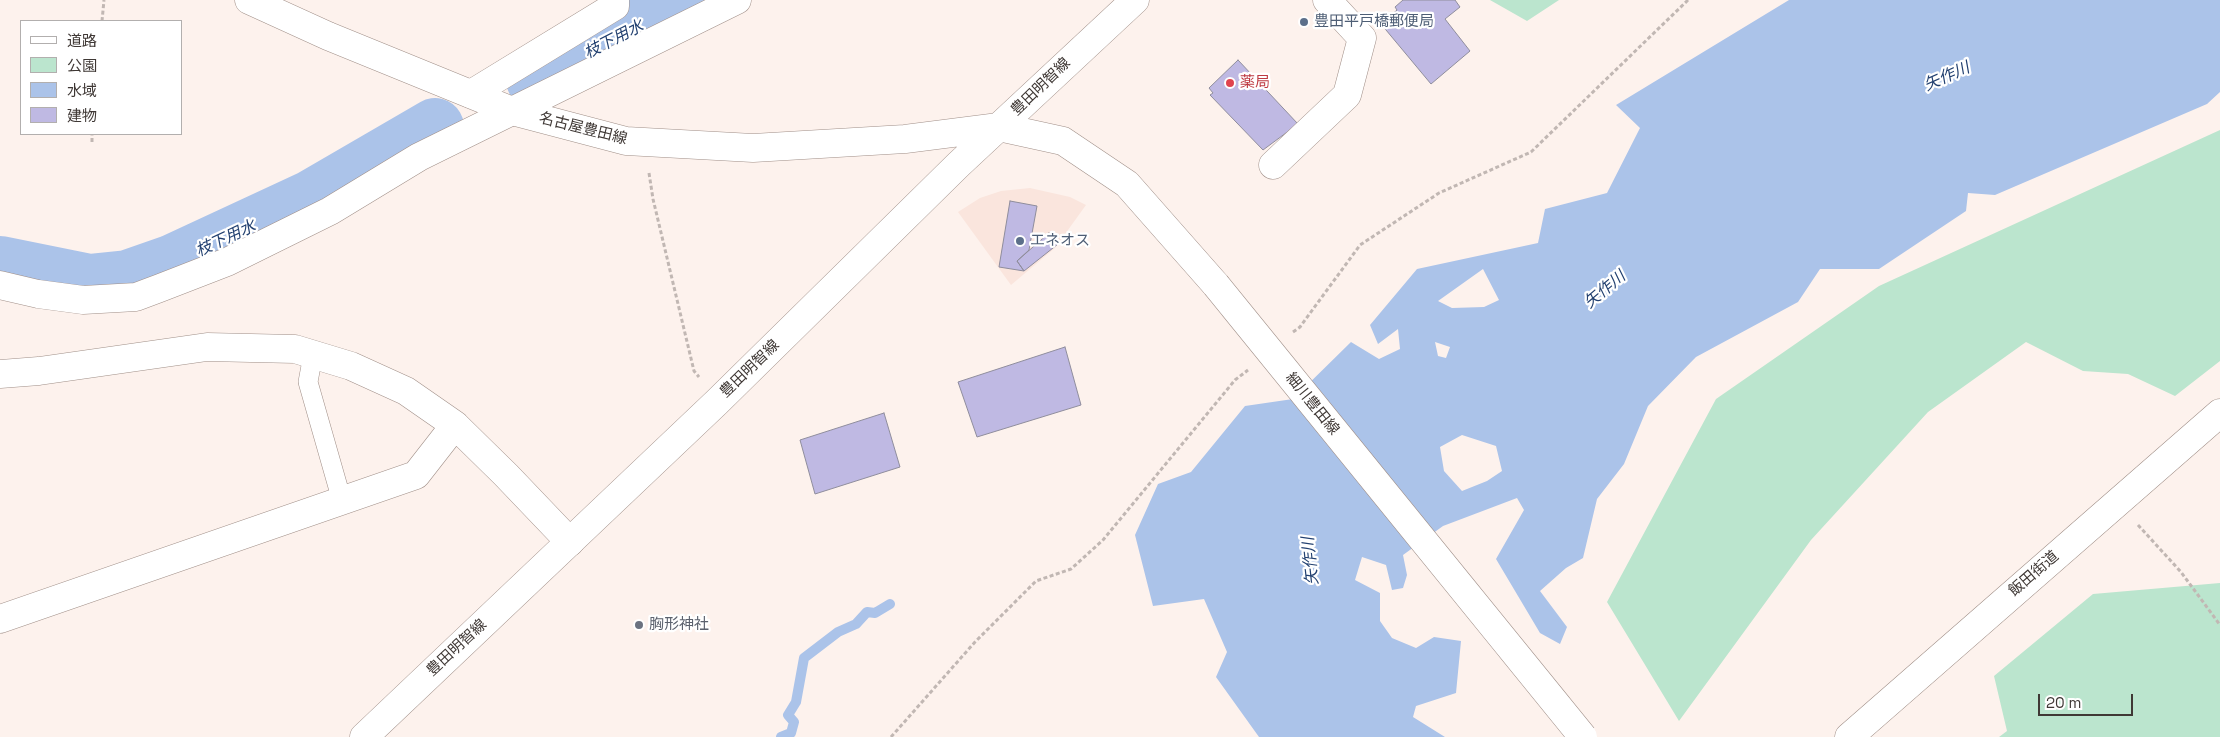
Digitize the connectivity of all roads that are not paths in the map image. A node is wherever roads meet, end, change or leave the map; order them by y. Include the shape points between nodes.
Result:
1 (250, 0) edge
2 (614, 0) edge
3 (737, 0) edge
4 (1135, 0) edge
5 (1327, 0) edge
6 (471, 94) junction
7 (512, 111) junction
8 (999, 127) junction
9 (1273, 165) dead end
10 (0, 285) edge
11 (313, 355) junction
12 (0, 374) edge
13 (2220, 413) edge
14 (455, 425) junction
15 (342, 501) junction
16 (570, 542) junction
17 (0, 619) edge
18 (376, 733) edge
19 (1583, 737) edge
20 (1849, 737) edge

1 - 6 street, 名古屋豊田線 via 328,36
2 - 6 street via 615,6
3 - 7 street
4 - 8 street, 豊田明智線
5 - 9 street via 1362,38 1347,96
6 - 7 street, 名古屋豊田線
7 - 8 street, 名古屋豊田線 via 626,141 753,148 905,139
7 - 10 street via 420,158 330,212 227,262 136,296 83,300
8 - 16 street, 豊田明智線
8 - 19 street, 細川豊田線, bridge via 1063,141 1127,184 1216,285
11 - 12 street via 295,349 207,347
11 - 14 street via 350,366 406,392
11 - 15 lane via 308,382
13 - 20 street, 飯田街道
14 - 15 street via 416,475
14 - 16 street
15 - 17 street
16 - 18 street, 豊田明智線

